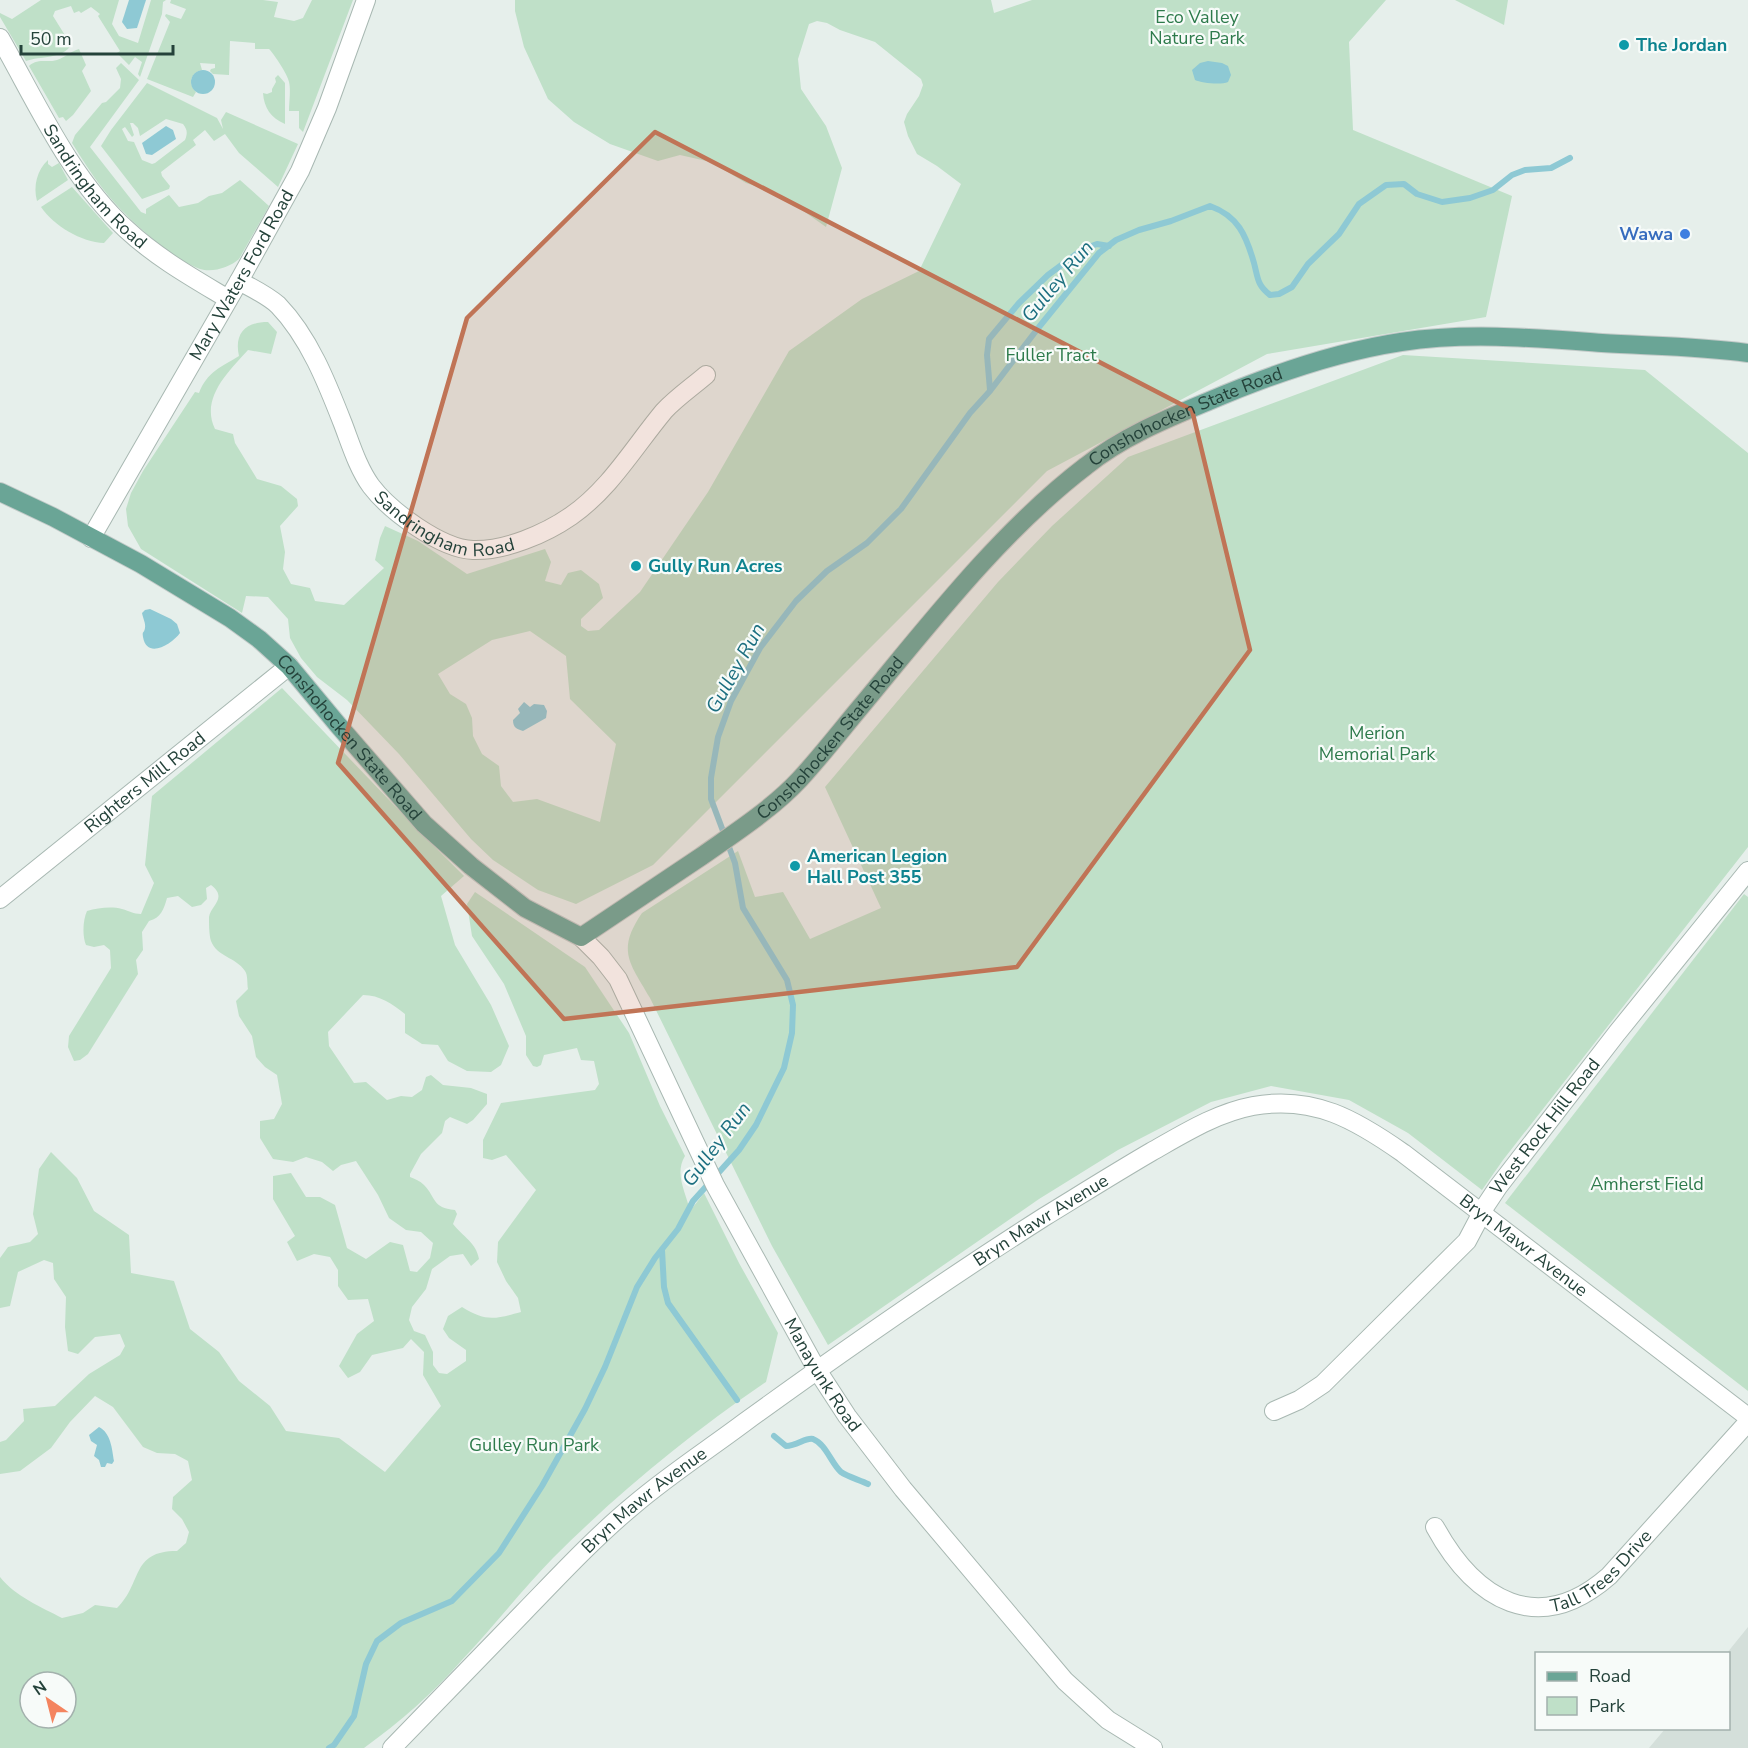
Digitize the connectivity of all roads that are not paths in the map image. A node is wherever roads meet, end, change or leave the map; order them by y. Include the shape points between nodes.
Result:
1 (366, 0) edge
2 (0, 38) edge
3 (239, 281) junction
4 (228, 299) junction
5 (1748, 353) edge
6 (706, 375) dead end
7 (0, 492) edge
8 (91, 537) junction
9 (289, 666) junction
10 (1748, 871) edge
11 (0, 899) edge
12 (581, 938) junction
13 (1482, 1214) junction
14 (817, 1370) junction
15 (1274, 1411) dead end
16 (1748, 1417) edge
17 (1748, 1422) edge
18 (1435, 1527) dead end
19 (392, 1748) edge
20 (1153, 1748) edge

1 - 3 street, Mary Waters Ford Road via 304,161
2 - 4 street, Sandringham Road via 71,161 108,211 154,253
3 - 4 street, Mary Waters Ford Road
3 - 6 street, Sandringham Road via 276,304 303,338 356,457 371,486 390,508 448,543 472,550 520,542 570,516 596,495 666,409
4 - 8 street, Mary Waters Ford Road
5 - 12 main road, Conshohocken State Road via 1529,338 1462,337 1401,342 1301,367 1155,424 1088,464 1043,503 936,615 800,779 773,804
7 - 8 main road, Conshohocken State Road
8 - 9 main road, Conshohocken State Road via 221,612
9 - 11 street, Righters Mill Road
9 - 12 main road, Conshohocken State Road via 424,824 471,867 525,908
10 - 13 street, West Rock Hill Road via 1617,1033 1498,1187
12 - 14 street, Manayunk Road via 618,979 713,1180
13 - 14 street, Bryn Mawr Avenue via 1403,1153 1344,1115 1298,1105 1252,1107 1186,1132 1094,1185 958,1272
13 - 15 street, West Rock Hill Road via 1467,1241 1323,1384
13 - 16 street, Bryn Mawr Avenue
14 - 19 street, Bryn Mawr Avenue via 635,1503
14 - 20 street, Manayunk Road via 903,1490 1046,1660 1108,1720
17 - 18 street, Tall Trees Drive via 1609,1576 1593,1590 1556,1606 1519,1605 1485,1590 1459,1564

